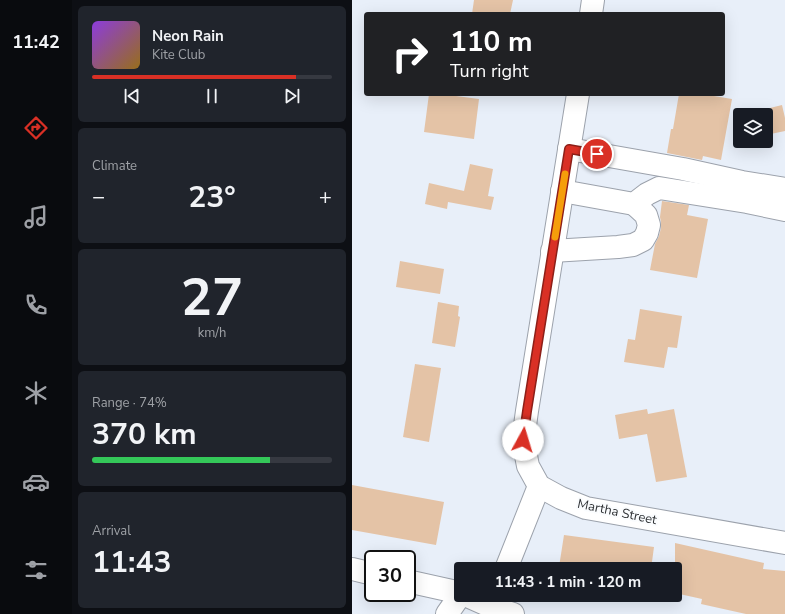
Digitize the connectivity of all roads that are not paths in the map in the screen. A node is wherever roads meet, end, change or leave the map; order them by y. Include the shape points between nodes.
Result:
1 (593, 0) edge
2 (591, 12) edge
3 (578, 96) edge
4 (569, 149) junction
5 (785, 189) edge
6 (562, 191) junction
7 (634, 204) junction
8 (785, 210) edge
9 (552, 251) junction
10 (539, 486) junction
11 (785, 543) edge
12 (509, 562) edge
13 (352, 569) edge
14 (364, 572) edge
15 (416, 583) edge
16 (454, 592) edge
17 (455, 602) edge
18 (492, 605) edge
19 (447, 614) edge
20 (513, 614) edge

1 - 2 street
3 - 4 street
4 - 5 street
4 - 6 street
6 - 7 street
6 - 9 street
7 - 8 street via 659,188
7 - 9 street via 646,215 649,225 642,240 633,245 618,247
9 - 10 street via 523,440 528,466
10 - 11 street, Martha Street via 586,508
10 - 12 street
13 - 14 street
15 - 16 street
17 - 19 street
18 - 20 street

